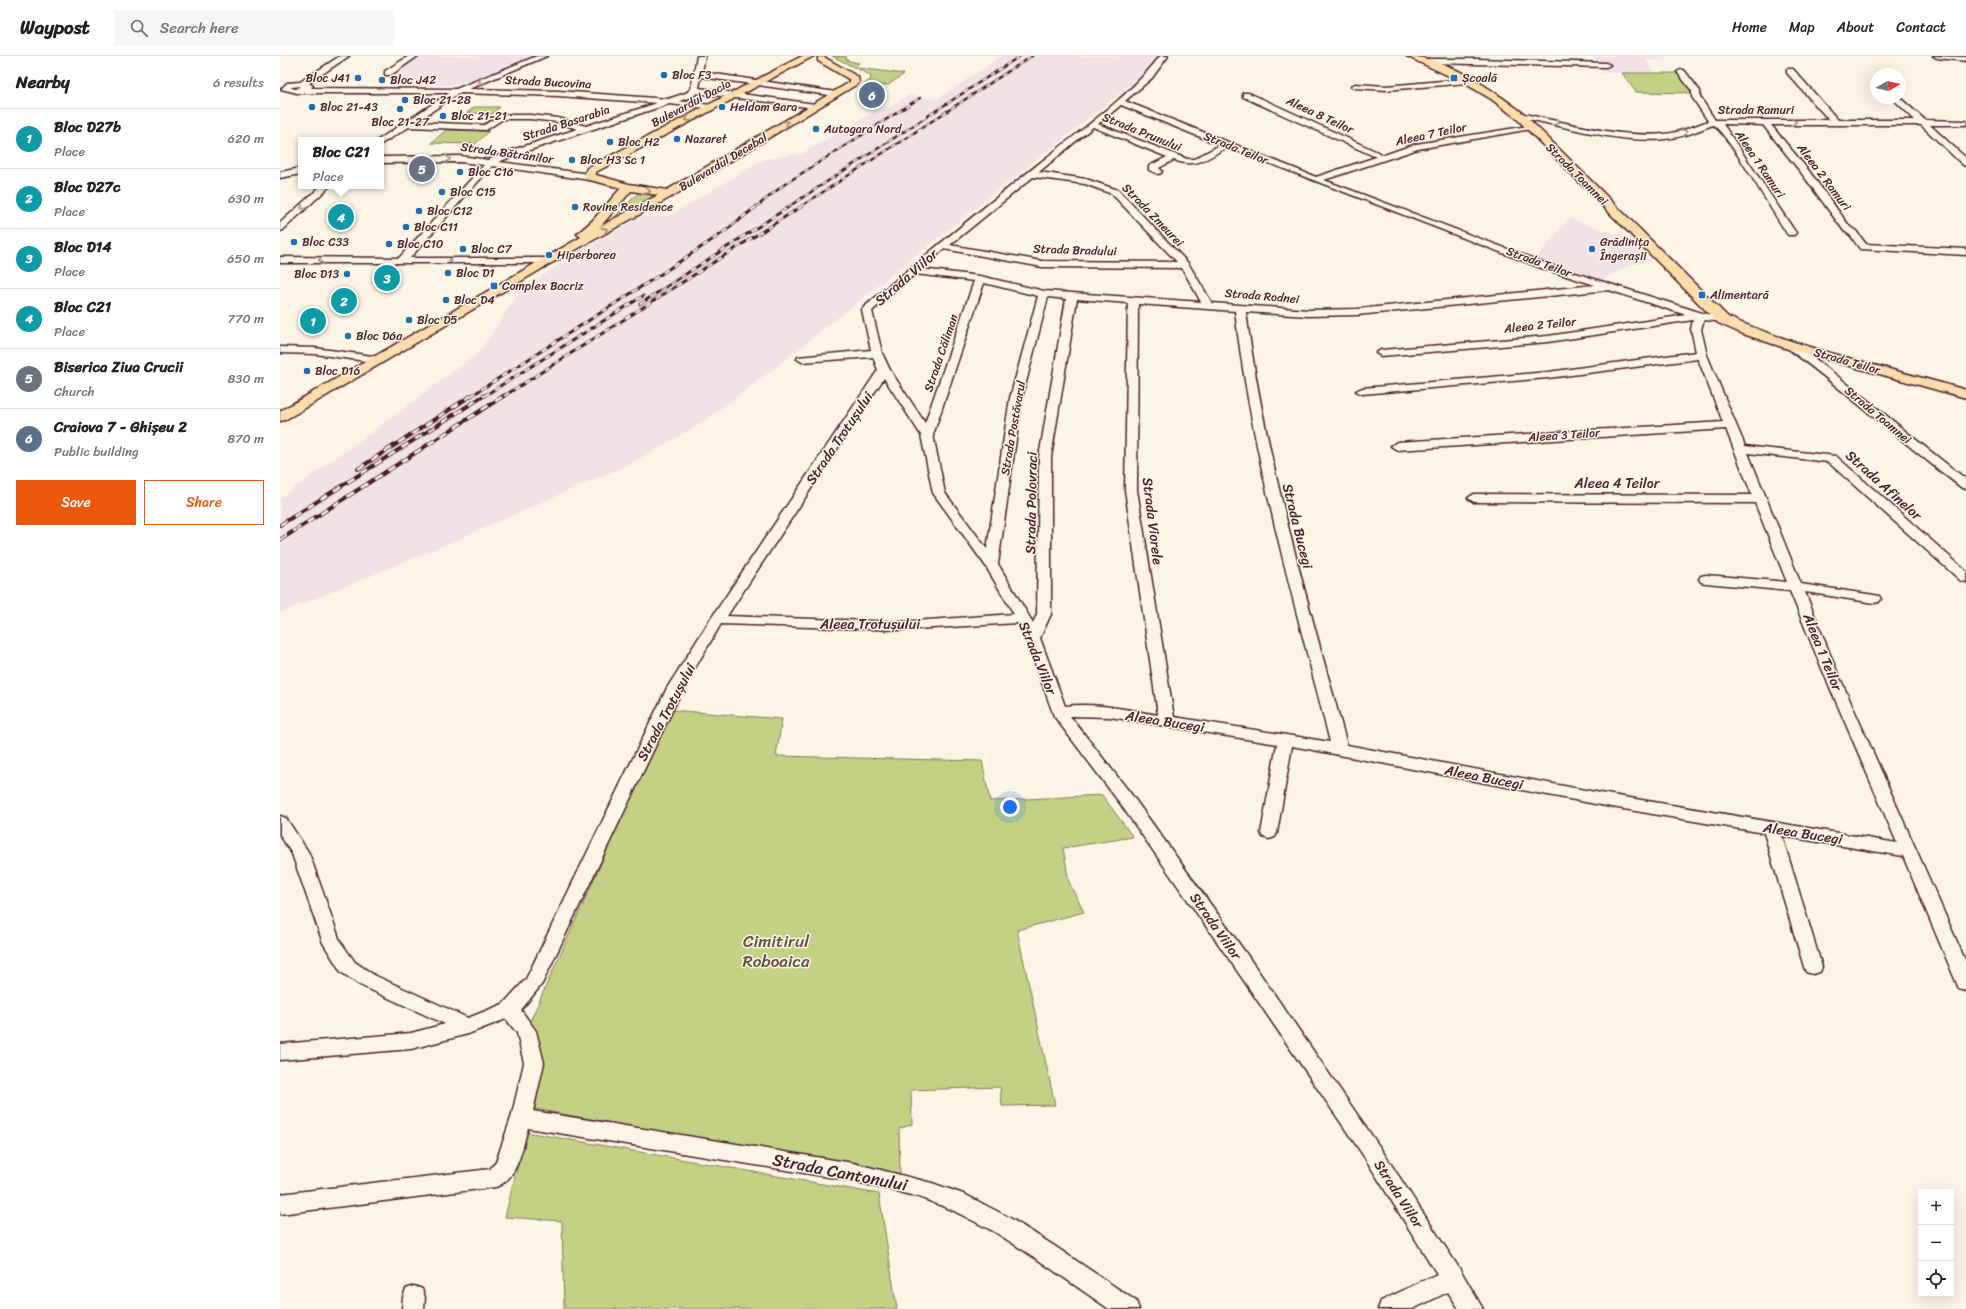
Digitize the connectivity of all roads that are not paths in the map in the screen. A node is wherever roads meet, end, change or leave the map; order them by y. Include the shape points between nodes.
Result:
1 (345, 56) edge
2 (414, 56) edge
3 (543, 56) edge
4 (701, 56) edge
5 (1164, 56) edge
6 (1411, 56) edge
7 (1937, 56) edge
8 (806, 58) edge
9 (821, 58) edge
10 (1966, 59) edge
11 (1427, 61) junction
12 (1606, 65) dead end
13 (1790, 71) dead end
14 (1681, 72) dead end
15 (388, 73) dead end
16 (698, 74) junction
17 (1466, 81) junction
18 (758, 83) junction
19 (1355, 86) dead end
20 (292, 89) edge
21 (695, 90) junction
22 (457, 91) junction
23 (836, 94) junction
24 (735, 95) junction
25 (1246, 95) dead end
26 (672, 102) junction
27 (1120, 102) junction
28 (1903, 104) edge
29 (815, 106) junction
30 (711, 107) junction
31 (1519, 115) junction
32 (1713, 122) junction
33 (1765, 122) junction
34 (1836, 123) junction
35 (1966, 123) edge
36 (407, 124) junction
37 (1092, 124) junction
38 (1925, 124) junction
39 (1531, 127) junction
40 (586, 129) junction
41 (384, 140) edge
42 (1227, 144) junction
43 (1174, 157) junction
44 (1384, 158) junction
45 (384, 160) edge
46 (491, 162) junction
47 (1966, 163) edge
48 (1158, 171) dead end
49 (298, 172) edge
50 (1032, 174) junction
51 (280, 176) edge
52 (590, 178) junction
53 (1316, 180) junction
54 (628, 187) junction
55 (323, 189) edge
56 (669, 194) junction
57 (280, 228) edge
58 (1791, 233) dead end
59 (942, 246) junction
60 (1966, 252) edge
61 (280, 260) edge
62 (402, 260) junction
63 (546, 261) junction
64 (1185, 265) junction
65 (913, 271) junction
66 (980, 279) junction
67 (1610, 287) junction
68 (1044, 294) junction
69 (1072, 296) junction
70 (1133, 300) junction
71 (1208, 305) junction
72 (1240, 308) junction
73 (1700, 316) junction
74 (1723, 320) junction
75 (1790, 345) junction
76 (280, 350) edge
77 (877, 353) junction
78 (1382, 353) dead end
79 (1702, 355) junction
80 (802, 359) dead end
81 (380, 360) junction
82 (884, 370) junction
83 (1362, 391) dead end
84 (1966, 394) edge
85 (280, 417) edge
86 (1731, 425) junction
87 (927, 435) junction
88 (1397, 446) dead end
89 (1741, 449) junction
90 (1966, 485) edge
91 (1474, 498) dead end
92 (1761, 499) junction
93 (991, 564) junction
94 (1966, 578) edge
95 (1706, 579) dead end
96 (1797, 587) junction
97 (1874, 598) dead end
98 (1023, 618) junction
99 (717, 620) junction
100 (1033, 638) junction
101 (1059, 712) junction
102 (1167, 721) junction
103 (1285, 741) junction
104 (1340, 749) junction
105 (280, 822) edge
106 (1771, 828) junction
107 (1269, 833) dead end
108 (1908, 851) junction
109 (1959, 949) edge
110 (1813, 967) dead end
111 (1966, 984) edge
112 (510, 1009) junction
113 (468, 1026) junction
114 (280, 1052) edge
115 (521, 1118) junction
116 (280, 1204) edge
117 (1453, 1278) junction
118 (1128, 1309) edge
119 (1389, 1309) edge
120 (1472, 1309) edge

1 - 20 street
2 - 15 street
3 -> 22 street
4 - 16 street
5 - 27 street, Strada Viilor via 1149,76
6 - 11 main road, Strada Toamnei
7 - 10 street
8 - 9 main road
8 - 18 main road, Bulevardul Dacia
9 - 23 main road, Bulevardul Decebal via 855,80
11 - 12 street
11 - 17 main road, Strada Toamnei
13 - 34 street
14 - 32 street, Aleea 1 Ramuri
16 - 18 street
16 - 21 street
17 - 19 street via 1386,88
17 - 31 main road, Strada Toamnei
18 - 23 street
18 - 24 main road, Bulevardul Dacia
20 - 22 street, Strada Bucovina
21 - 24 street
21 - 26 street, Strada Basarabia
22 - 26 street, Strada Bucovina via 550,93
22 - 36 street
23 - 29 main road, Bulevardul Decebal
24 - 29 street
24 - 30 main road, Bulevardul Dacia
25 - 44 street, Aleea 8 Teilor
26 - 30 street, Strada Bucovina
26 - 40 street, Strada Basarabia
27 - 37 street, Strada Viilor
27 - 42 street, Strada Teilor
28 - 38 street
56 -> 29 main road, Bulevardul Decebal
30 -> 52 main road, Bulevardul Dacia via 591,170
31 -> 32 street, Strada Ramuri via 1624,136 1641,137 1677,135
31 - 39 main road, Strada Toamnei
32 - 33 street, Strada Ramuri
32 - 58 street, Aleea 1 Ramuri via 1719,125 1732,142
33 -> 34 street, Strada Ramuri
33 - 60 street, Aleea 2 Ramuri via 1863,247
34 - 38 street, Strada Ramuri
35 - 38 street, Strada Ramuri
36 - 40 street via 486,128 501,117 530,117 558,120
36 - 41 street
37 - 43 street, Strada Prunului
37 - 50 street, Strada Viilor
38 - 47 street
39 - 44 street, Aleea 7 Teilor via 1430,144
39 - 74 main road, Strada Toamnei
40 - 46 street, Strada Basarabia
42 - 43 street, Strada Prunului via 1189,163
42 - 53 street, Strada Teilor
43 - 48 street via 1152,168
44 - 53 street, Aleea 7 Teilor
45 -> 46 street, Strada Bătrânilor via 435,158
46 - 52 street, Strada Bătrânilor
46 - 62 street, Strada Basarabia
49 - 51 street
50 - 59 street, Strada Viilor
50 - 64 street, Strada Zmeurei via 1091,183 1112,190
52 - 54 main road, Strada Bătrânilor
53 - 67 street, Strada Teilor via 1547,267
54 -> 56 main road, Strada Bătrânilor
54 - 63 main road, Bulevardul Decebal via 596,224
55 -> 57 street
63 -> 56 main road, Bulevardul Decebal
59 - 64 street, Strada Bradului via 1042,264
59 - 65 street, Strada Viilor
62 -> 61 street
63 -> 62 street
63 - 81 main road, Bulevardul Decebal
64 - 71 street, Strada Zmeurei
65 - 66 street, Strada Rodnei
65 - 77 street, Strada Viilor via 867,310
66 - 68 street, Strada Rodnei
66 - 87 street, Strada Căliman
67 - 72 street, Strada Rodnei via 1357,312 1308,313
67 - 73 street, Strada Teilor
68 - 69 street, Strada Rodnei
68 - 93 street, Strada Postăvarul via 1016,398
69 - 70 street, Strada Rodnei
69 - 100 street, Strada Polovraci via 1045,457 1044,614
70 - 71 street, Strada Rodnei
70 - 102 street, Strada Viorele via 1131,490
71 - 72 street, Strada Rodnei
72 - 104 street, Strada Bucegi via 1248,373 1274,497
73 - 74 street, Strada Teilor
73 - 78 street, Aleea 2 Teilor via 1548,338
73 - 79 street, Aleea 1 Teilor via 1696,329
74 - 75 main road, Strada Teilor
75 - 84 main road, Strada Teilor
75 - 90 street, Strada Toamnei
76 - 81 street via 315,351
77 - 80 street
77 - 82 street, Strada Viilor
79 - 83 street via 1548,375
79 - 86 street, Aleea 1 Teilor
81 - 85 main road, Bulevardul Decebal
82 - 87 street, Strada Viilor
82 - 99 street, Strada Trotușului
86 - 88 street, Aleea 3 Teilor
86 - 89 street, Aleea 1 Teilor
87 - 93 street, Strada Viilor via 939,493
89 - 92 street, Aleea 1 Teilor
89 - 94 street, Strada Afinelor via 1832,459
91 - 92 street, Aleea 4 Teilor
92 - 96 street, Aleea 1 Teilor
93 - 98 street, Strada Viilor
95 - 96 street
96 - 97 street
96 - 108 street, Aleea 1 Teilor via 1829,669
98 - 99 street, Aleea Trotușului via 899,626
98 - 100 street, Strada Viilor
99 - 112 street, Strada Trotușului via 675,688 533,984
100 - 101 street, Strada Viilor
101 - 102 street, Aleea Bucegi via 1103,712
101 - 117 street, Strada Viilor via 1125,798 1238,957 1372,1152
102 - 103 street, Aleea Bucegi
103 - 104 street, Aleea Bucegi
103 - 107 street
104 - 106 street, Aleea Bucegi via 1606,800
105 - 113 street via 300,854 332,943 348,967 367,980
106 - 108 street, Aleea Bucegi
106 - 110 street
108 - 109 street, Aleea 1 Teilor
109 - 111 street, Aleea 1 Teilor
112 - 113 street, Strada Trotușului
112 - 115 street via 526,1031 534,1063
113 - 114 street, Strada Trotușului via 411,1041
115 - 116 street via 505,1167 496,1178
115 - 118 street, Strada Cantonului via 852,1172 904,1184 957,1202 1008,1227
117 - 119 street
117 - 120 street, Strada Viilor

